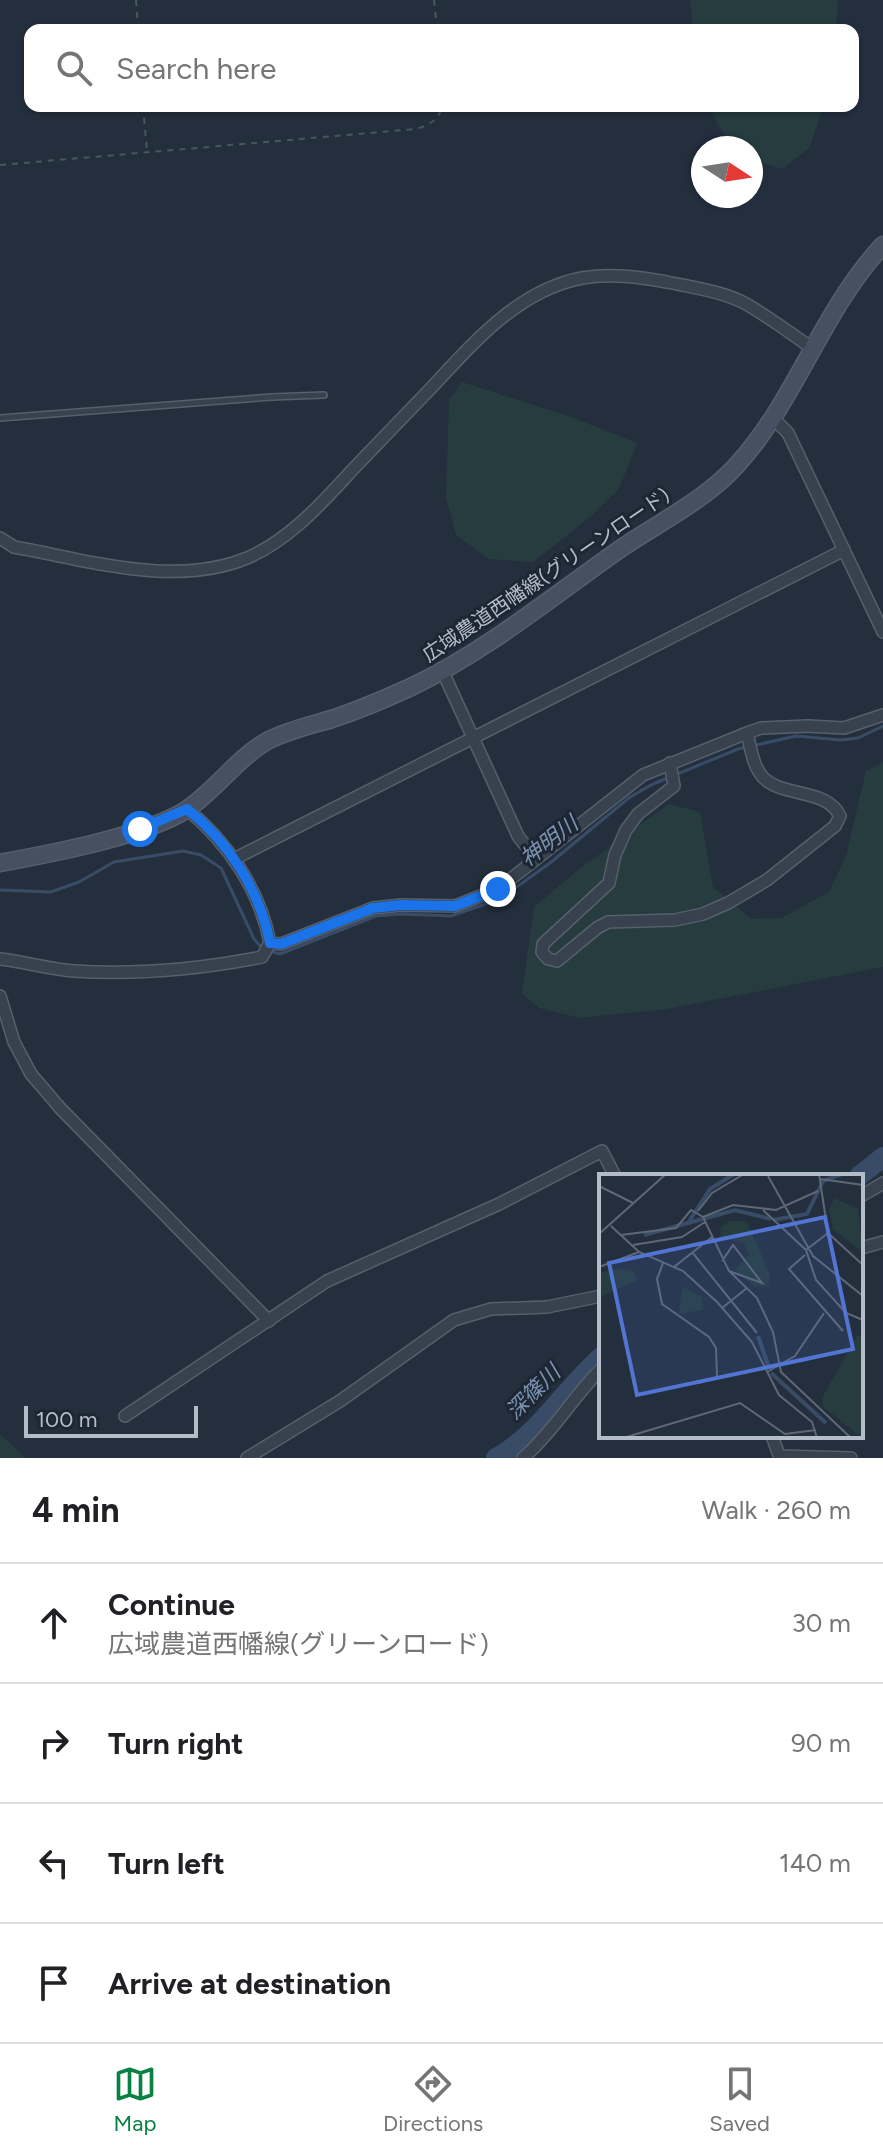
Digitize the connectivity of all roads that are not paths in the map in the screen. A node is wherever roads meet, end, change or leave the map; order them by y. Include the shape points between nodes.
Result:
1 (883, 245) edge
2 (813, 349) junction
3 (324, 395) dead end
4 (0, 418) edge
5 (773, 418) junction
6 (0, 538) edge
7 (844, 550) junction
8 (883, 632) edge
9 (442, 670) junction
10 (883, 715) edge
11 (475, 737) junction
12 (749, 740) junction
13 (671, 770) junction
14 (187, 809) junction
15 (234, 859) junction
16 (536, 859) junction
17 (0, 863) edge
18 (270, 943) junction
19 (0, 959) edge
20 (0, 996) edge
21 (614, 1174) edge
22 (883, 1183) edge
23 (863, 1195) edge
24 (883, 1242) edge
25 (863, 1247) edge
26 (599, 1296) edge
27 (269, 1321) junction
28 (599, 1371) edge
29 (125, 1416) dead end
30 (773, 1438) edge
31 (781, 1457) edge
32 (247, 1458) edge
33 (523, 1458) edge
34 (851, 1458) edge

1 - 2 street, 広域農道西幡線(グリーンロード)
2 - 5 street, 広域農道西幡線(グリーンロード)
2 - 6 street via 746,304 714,292 641,277 580,279 549,289 503,316 313,512 274,544 246,558 190,571 139,569 14,547
3 - 4 lane
5 - 7 street via 788,433
5 - 9 street, 広域農道西幡線(グリーンロード) via 734,468 692,503
7 - 8 street
7 - 11 street
9 - 11 street
9 - 14 street, 広域農道西幡線(グリーンロード) via 379,702 268,741
10 - 12 street via 844,728 761,728
11 - 15 street
11 - 16 street via 518,836
12 - 13 street
12 - 13 street via 756,767 767,781 836,808 840,816 835,826 767,880 728,903 675,920 608,922 557,961 548,959 543,944 609,883 626,830 674,786
13 - 16 street via 643,775
14 - 15 street
14 - 17 street, 広域農道西幡線(グリーンロード) via 140,829
15 - 18 street via 263,912
16 - 18 street via 498,889 455,906 373,908 281,944
18 - 19 street via 262,957 217,966 74,971
20 - 27 street via 31,1074
21 - 27 street via 602,1151 327,1281
22 - 23 street
24 - 25 street
26 - 32 street via 547,1307 491,1309 454,1320 340,1401
27 - 29 street
28 - 33 street
30 - 31 street
31 - 34 street

